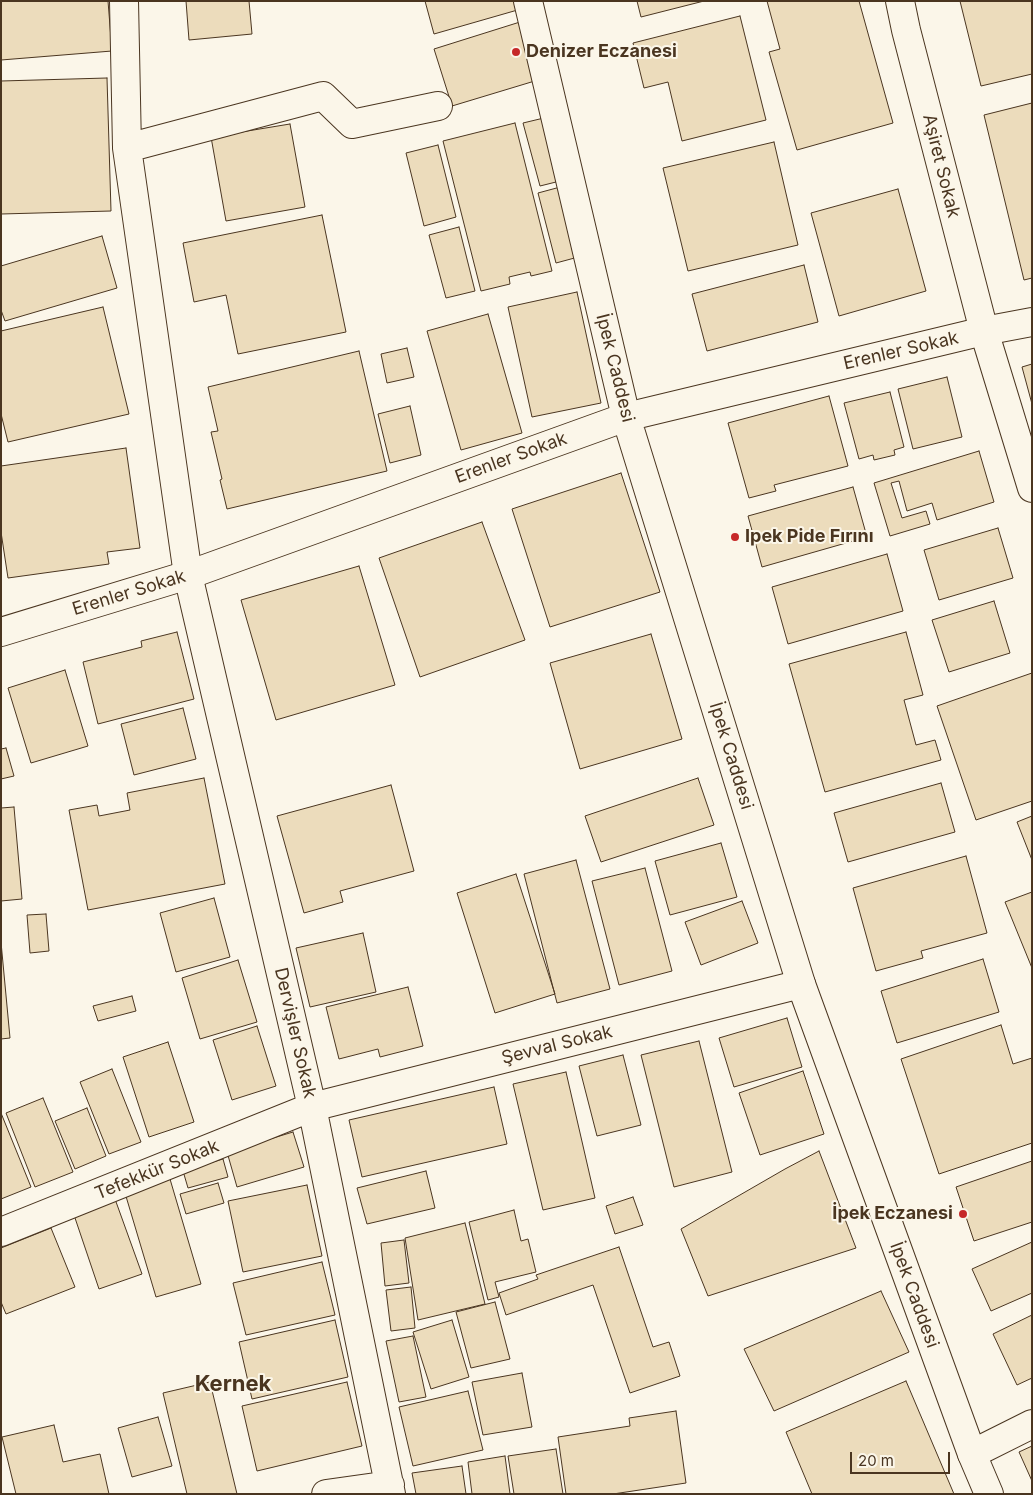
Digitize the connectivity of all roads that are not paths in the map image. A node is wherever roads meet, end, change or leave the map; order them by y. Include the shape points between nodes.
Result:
1 (124, 1) edge
2 (528, 1) edge
3 (900, 1) edge
4 (438, 106) dead end
5 (127, 148) junction
6 (1032, 322) edge
7 (984, 331) junction
8 (626, 417) junction
9 (1032, 488) edge
10 (188, 576) junction
11 (1, 632) edge
12 (801, 984) junction
13 (312, 1107) junction
14 (1, 1232) edge
15 (1032, 1424) edge
16 (972, 1454) junction
17 (391, 1489) edge
18 (326, 1494) edge
19 (989, 1494) edge

1 - 5 street, Dervişler Sokak
2 - 8 street, İpek Caddesi
3 - 7 street, Aşiret Sokak
4 - 5 street via 352,124 323,96
5 - 10 street, Dervişler Sokak
6 - 7 street, Erenler Sokak
7 - 8 street, Erenler Sokak
7 - 9 street, Aşiret Sokak
8 - 10 street, Erenler Sokak
8 - 12 street, İpek Caddesi
10 - 11 street, Erenler Sokak
10 - 13 street, Dervişler Sokak
12 - 13 street, Şevval Sokak
12 - 16 street, İpek Caddesi
13 - 14 street, Tefekkür Sokak
13 - 17 street, Dervişler Sokak
15 - 16 street
16 - 19 street, İpek Caddesi
17 - 18 street

